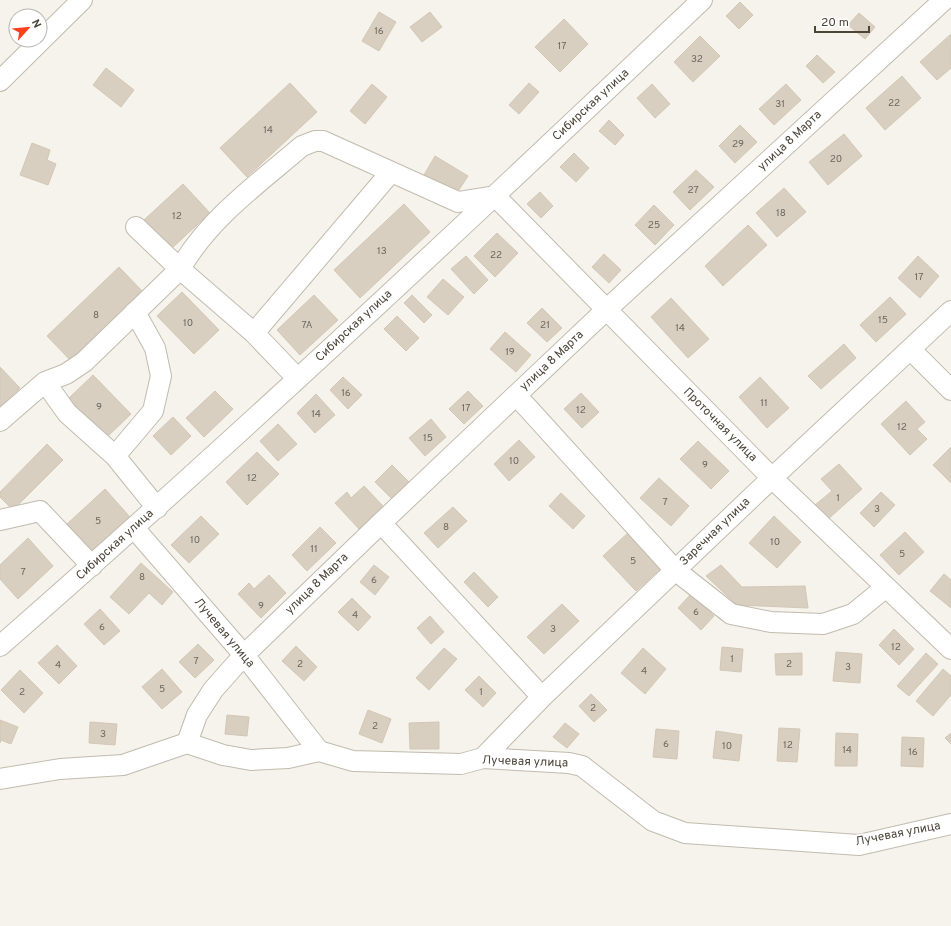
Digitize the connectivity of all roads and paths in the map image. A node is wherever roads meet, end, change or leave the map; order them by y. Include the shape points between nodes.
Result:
1 (82, 0) edge
2 (702, 0) edge
3 (944, 0) edge
4 (0, 81) edge
5 (391, 172) junction
6 (495, 196) junction
7 (136, 226) dead end
8 (180, 269) junction
9 (606, 310) junction
10 (951, 311) edge
11 (134, 312) junction
12 (254, 333) junction
13 (911, 350) junction
14 (297, 378) junction
15 (45, 382) junction
16 (951, 390) edge
17 (516, 395) junction
18 (0, 421) edge
19 (115, 456) junction
20 (772, 478) junction
21 (157, 508) junction
22 (0, 520) edge
23 (381, 522) junction
24 (134, 528) junction
25 (92, 566) junction
26 (675, 570) junction
27 (886, 587) junction
28 (0, 646) edge
29 (951, 649) edge
30 (244, 654) junction
31 (542, 697) junction
32 (187, 743) junction
33 (319, 751) junction
34 (483, 758) junction
35 (0, 779) edge
36 (951, 824) edge

1 - 4 street
2 - 6 street, Сибирская улица
3 - 9 street, улица 8 Марта
5 - 6 street via 458,202
5 - 8 street via 323,141 302,146 213,222 189,252
5 - 12 street
6 - 9 street, Проточная улица
6 - 14 street, Сибирская улица
7 - 8 street
8 - 11 street
8 - 12 street
9 - 17 street, улица 8 Марта
9 - 20 street, Проточная улица
10 - 13 street, Заречная улица
11 - 15 street via 84,362 66,374
11 - 19 street via 155,348 161,376 153,411
12 - 14 street
13 - 16 street
13 - 20 street, Заречная улица
14 - 21 street, Сибирская улица
15 - 18 street
15 - 19 street via 67,413
17 - 23 street, улица 8 Марта
17 - 26 street
19 - 21 street
20 - 26 street, Заречная улица
20 - 27 street, Проточная улица
21 - 24 street, Сибирская улица
22 - 25 street via 40,510
23 - 30 street, улица 8 Марта
23 - 31 street
24 - 25 street, Сибирская улица
24 - 30 street, Лучевая улица
25 - 28 street, Сибирская улица
26 - 27 street via 731,614 771,622 823,624 853,614
26 - 31 street, Заречная улица
27 - 29 street, Проточная улица
30 - 32 street, улица 8 Марта via 213,690 197,715
30 - 33 street, Лучевая улица
31 - 34 street, Заречная улица
32 - 33 street via 223,756 251,760 288,758
32 - 35 street via 123,765 60,769
33 - 34 street, Лучевая улица via 353,761 461,764
34 - 36 street, Лучевая улица via 582,766 653,822 685,833 859,845

